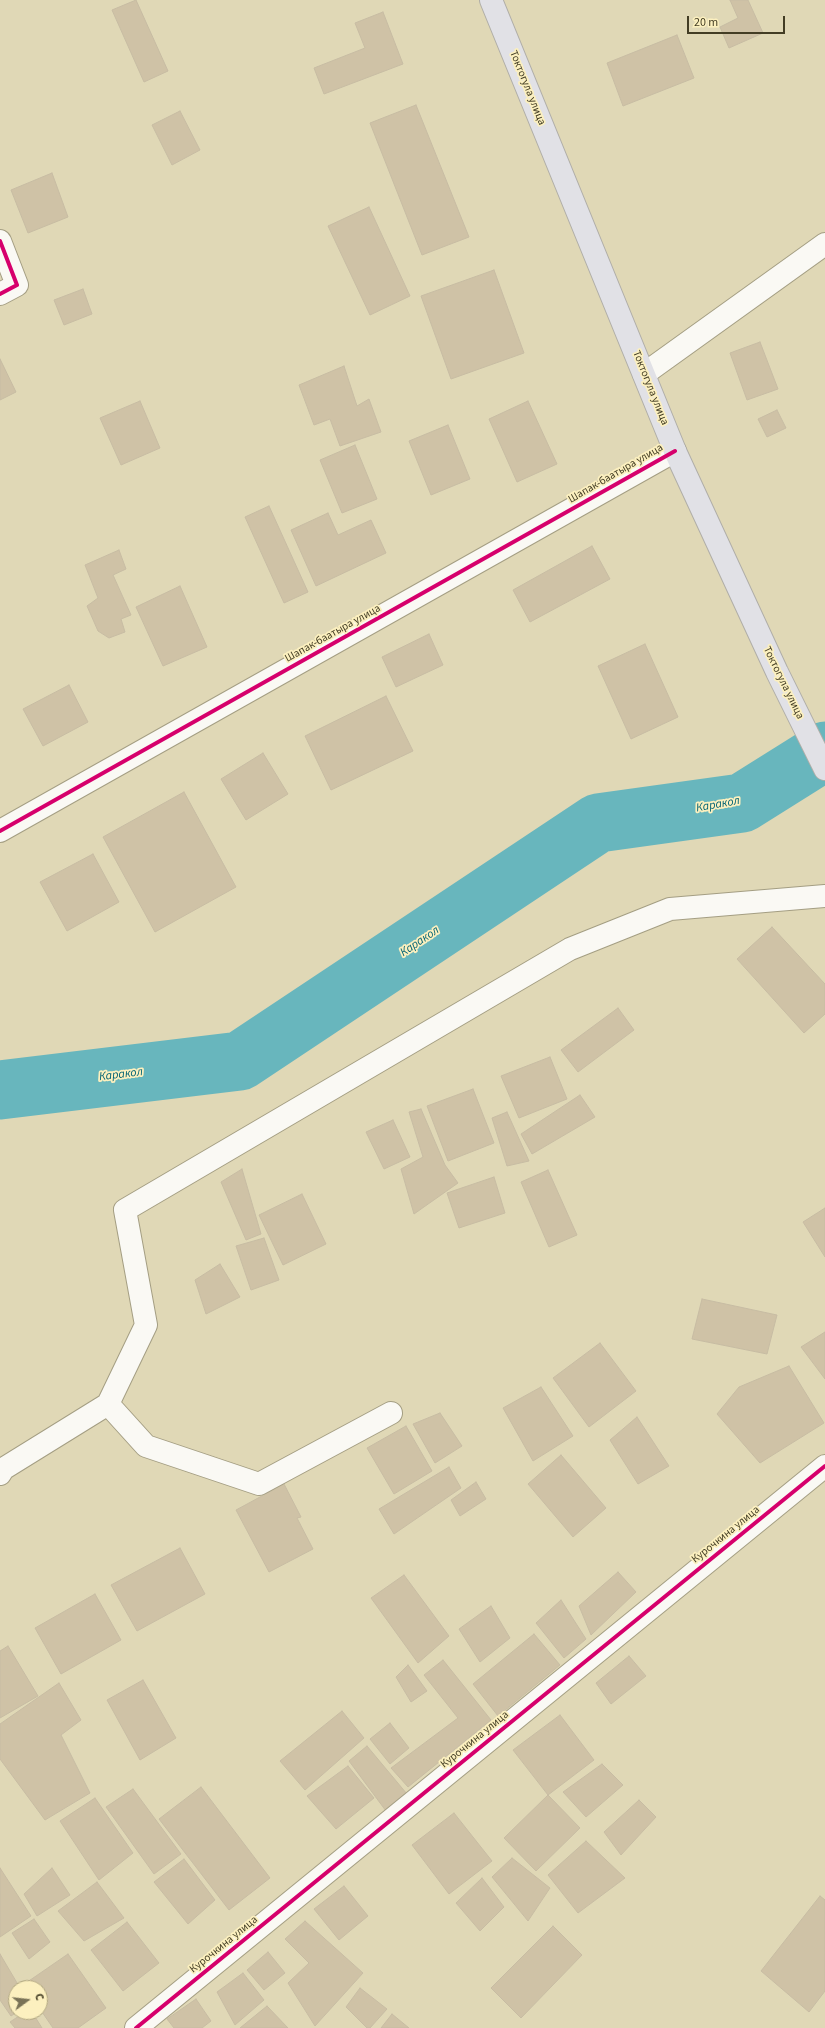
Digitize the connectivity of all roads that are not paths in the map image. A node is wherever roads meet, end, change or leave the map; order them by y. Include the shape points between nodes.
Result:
1 (490, 0) edge
2 (0, 240) edge
3 (825, 244) edge
4 (8, 290) edge
5 (644, 374) junction
6 (675, 451) junction
7 (825, 769) edge
8 (0, 831) edge
9 (825, 896) edge
10 (108, 1404) junction
11 (391, 1413) dead end
12 (825, 1466) edge
13 (0, 1474) edge
14 (136, 2028) edge

1 - 5 highway, Токтогула улица
2 - 4 street
3 - 5 street
5 - 6 highway, Токтогула улица
6 - 7 highway, Токтогула улица via 776,672
6 - 8 street, Шапак-баатыра улица
9 - 10 street via 670,909 570,949 125,1210 146,1325
10 - 11 street via 146,1446 259,1484
10 - 13 street via 3,1469
12 - 14 street, Курочкина улица

